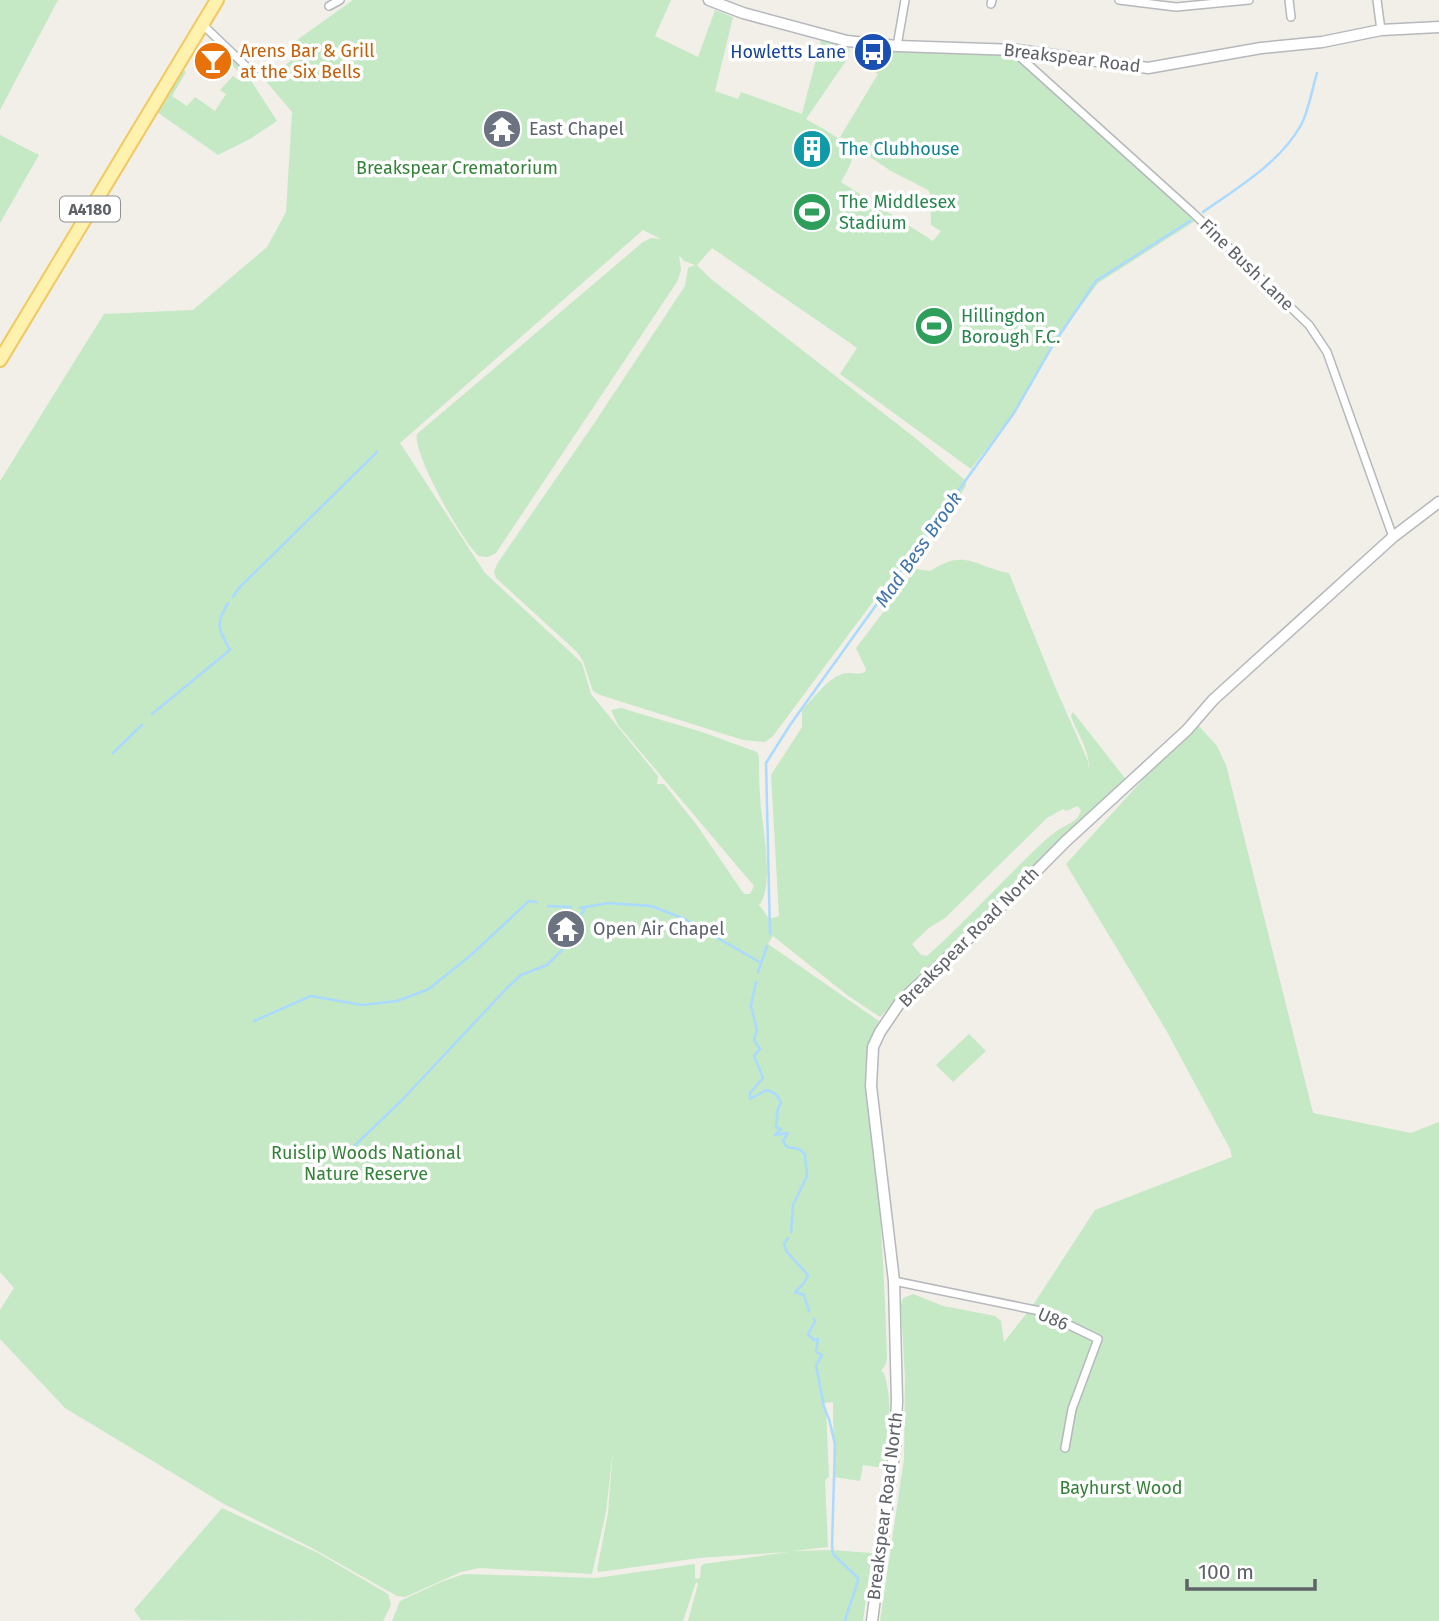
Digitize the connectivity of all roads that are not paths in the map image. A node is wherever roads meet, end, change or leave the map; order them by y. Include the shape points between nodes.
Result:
1 (217, 0) edge
2 (340, 0) edge
3 (709, 0) edge
4 (905, 0) edge
5 (1119, 0) edge
6 (1249, 0) edge
7 (1289, 0) edge
8 (1377, 0) edge
9 (329, 6) dead end
10 (1291, 17) dead end
11 (202, 24) junction
12 (1439, 27) edge
13 (1381, 30) junction
14 (897, 46) junction
15 (1017, 50) junction
16 (253, 73) dead end
17 (0, 360) edge
18 (1439, 502) edge
19 (1393, 537) junction
20 (894, 1281) junction
21 (1065, 1448) dead end
22 (872, 1621) edge

1 - 11 main road, A4180
2 - 9 street
3 - 14 street, Breakspear Road via 847,41
4 - 14 street
5 - 6 street via 1176,7
7 - 10 street
8 - 13 street
11 - 16 street
11 - 17 main road, A4180
12 - 13 street, Breakspear Road
13 - 15 street, Breakspear Road via 1148,68
14 - 15 street, Breakspear Road
15 - 19 street, Fine Bush Lane via 1320,337
18 - 19 street, Breakspear Road North
19 - 20 street, Breakspear Road North via 1065,842 901,1002 880,1032 871,1053 871,1086
20 - 21 street, U86 via 1040,1311 1098,1339 1072,1409
20 - 22 street, Breakspear Road North via 895,1446

